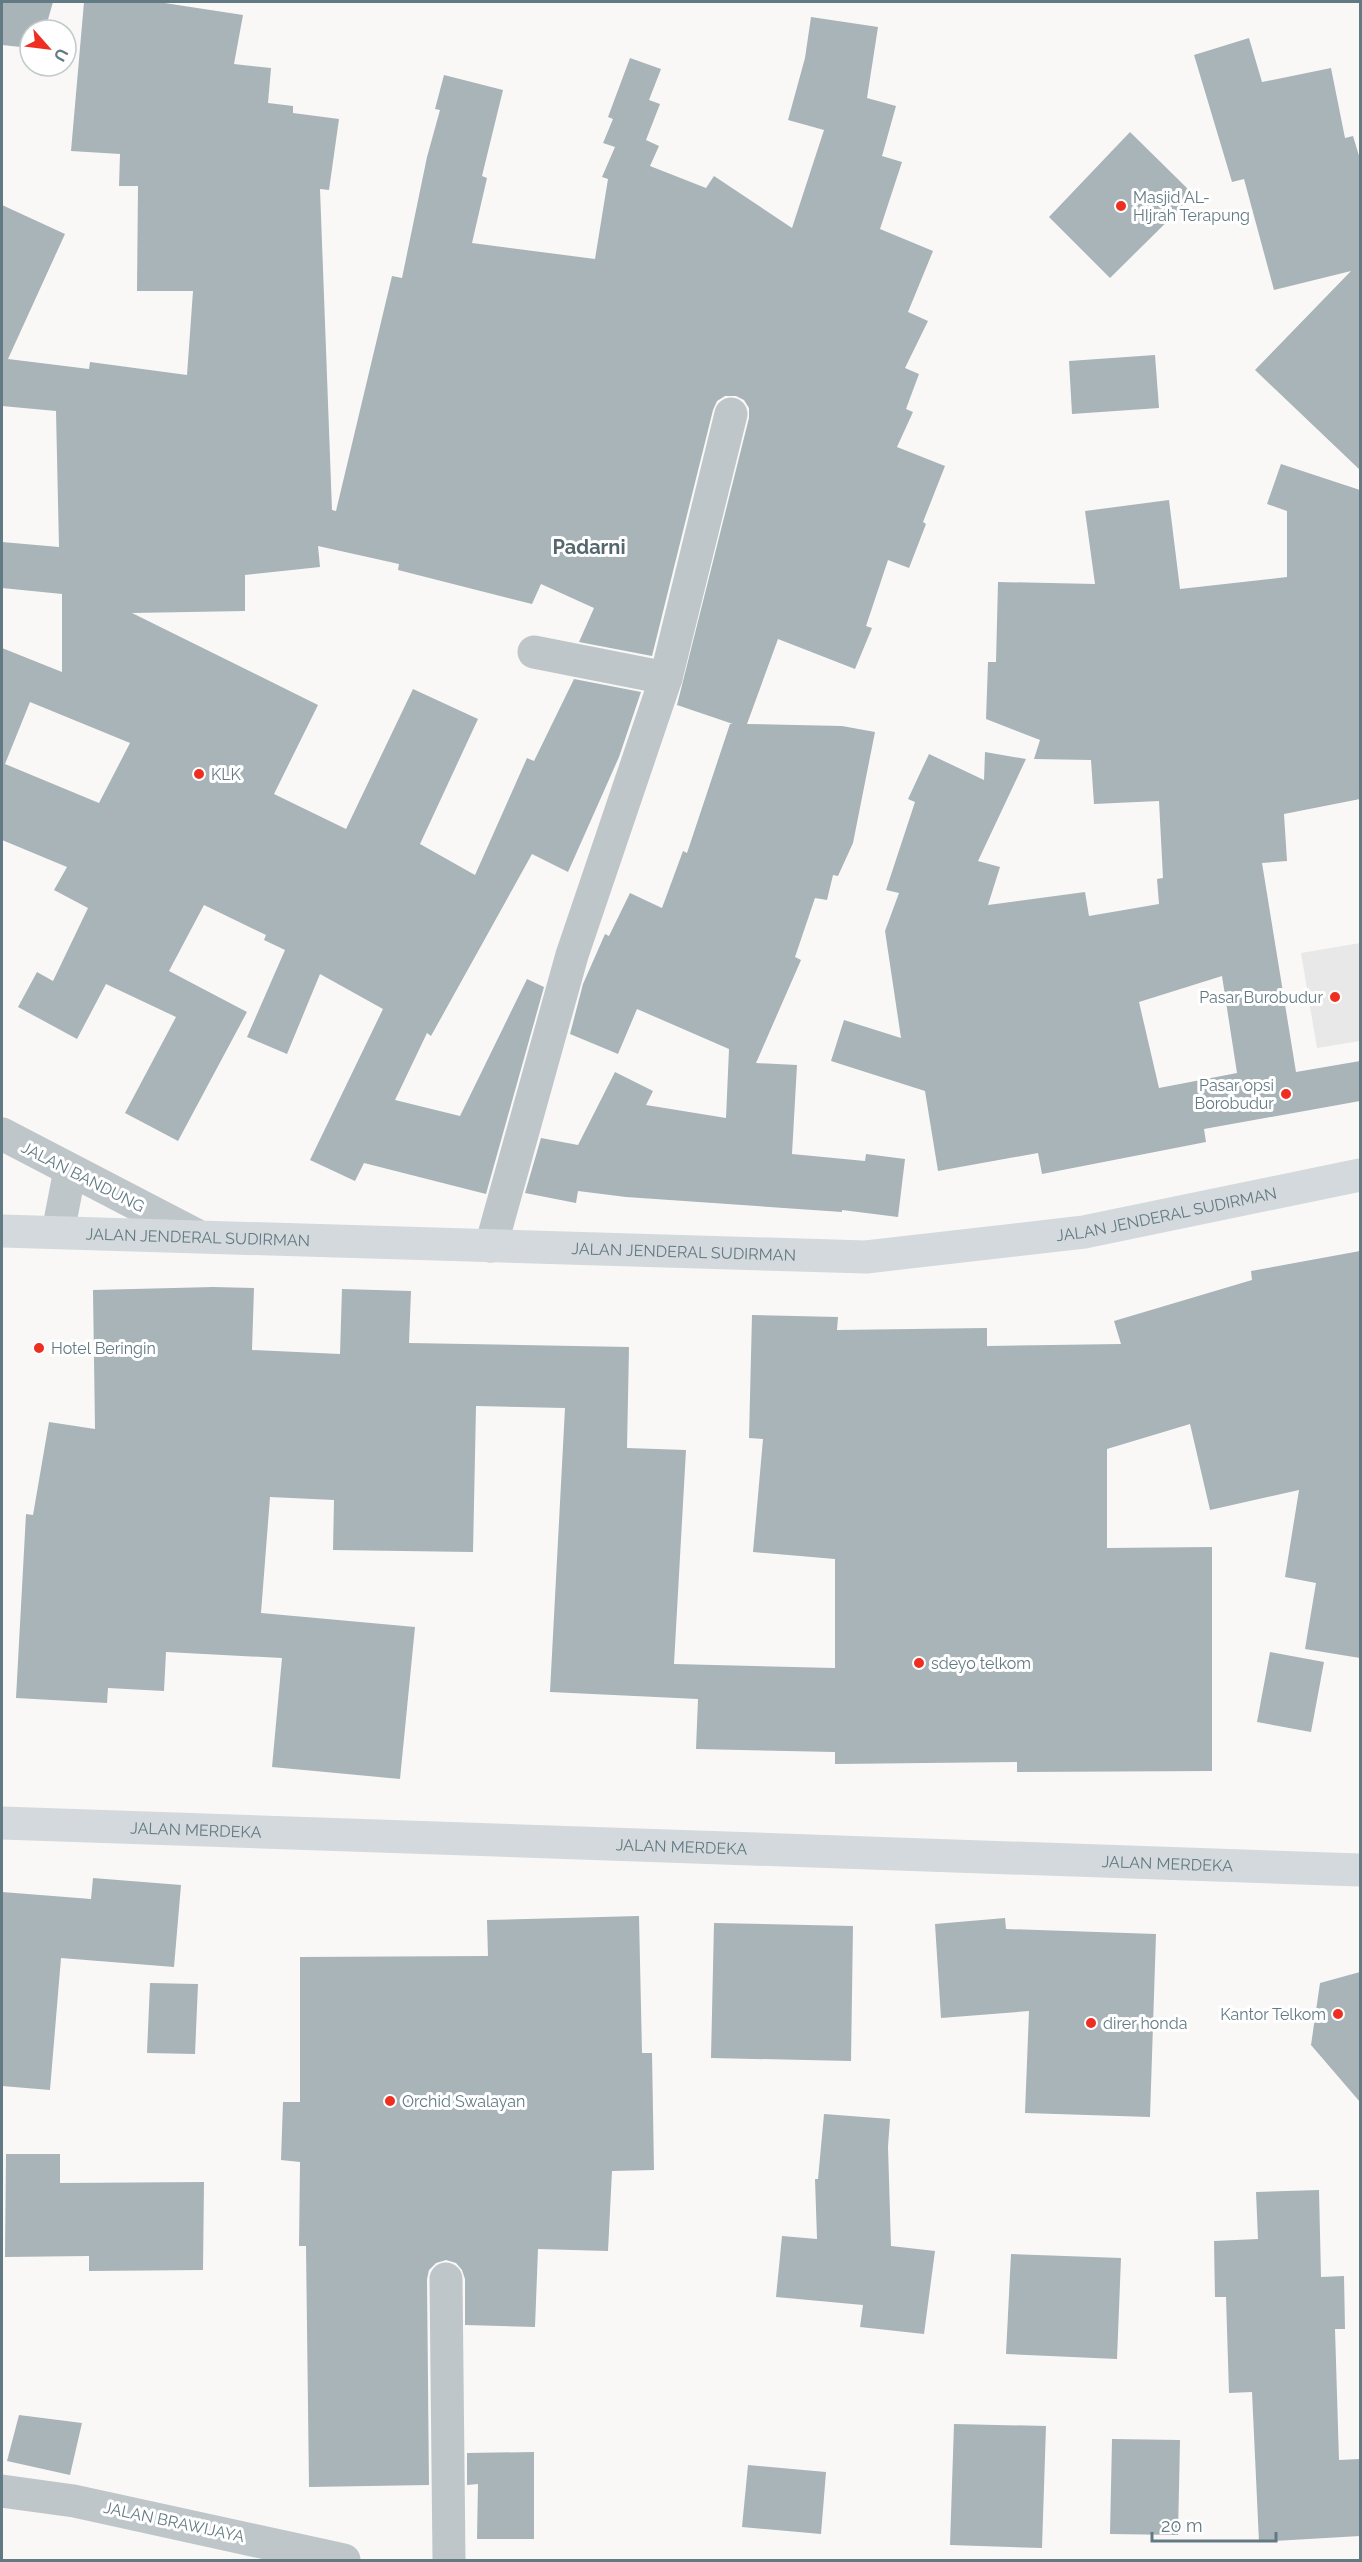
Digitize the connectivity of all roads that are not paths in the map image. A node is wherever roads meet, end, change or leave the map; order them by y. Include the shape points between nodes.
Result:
1 (731, 414) dead end
2 (534, 652) dead end
3 (666, 678) junction
4 (2, 1134) edge
5 (70, 1170) junction
6 (1360, 1175) edge
7 (2, 1231) edge
8 (58, 1232) junction
9 (196, 1235) junction
10 (491, 1246) junction
11 (2, 1822) edge
12 (1360, 1870) edge
13 (446, 2278) dead end
14 (2, 2491) edge
15 (344, 2560) edge
16 (449, 2560) edge

1 - 3 street
2 - 3 street
3 - 10 street via 572,955
4 - 5 street, JALAN BANDUNG
5 - 8 street
5 - 9 street, JALAN BANDUNG
6 - 10 highway, JALAN JENDERAL SUDIRMAN via 1084,1232 866,1257
7 - 8 highway, JALAN JENDERAL SUDIRMAN
8 - 9 highway, JALAN JENDERAL SUDIRMAN
9 - 10 highway, JALAN JENDERAL SUDIRMAN
11 - 12 highway, JALAN MERDEKA
13 - 16 street
14 - 15 street, JALAN BRAWIJAYA via 74,2501

